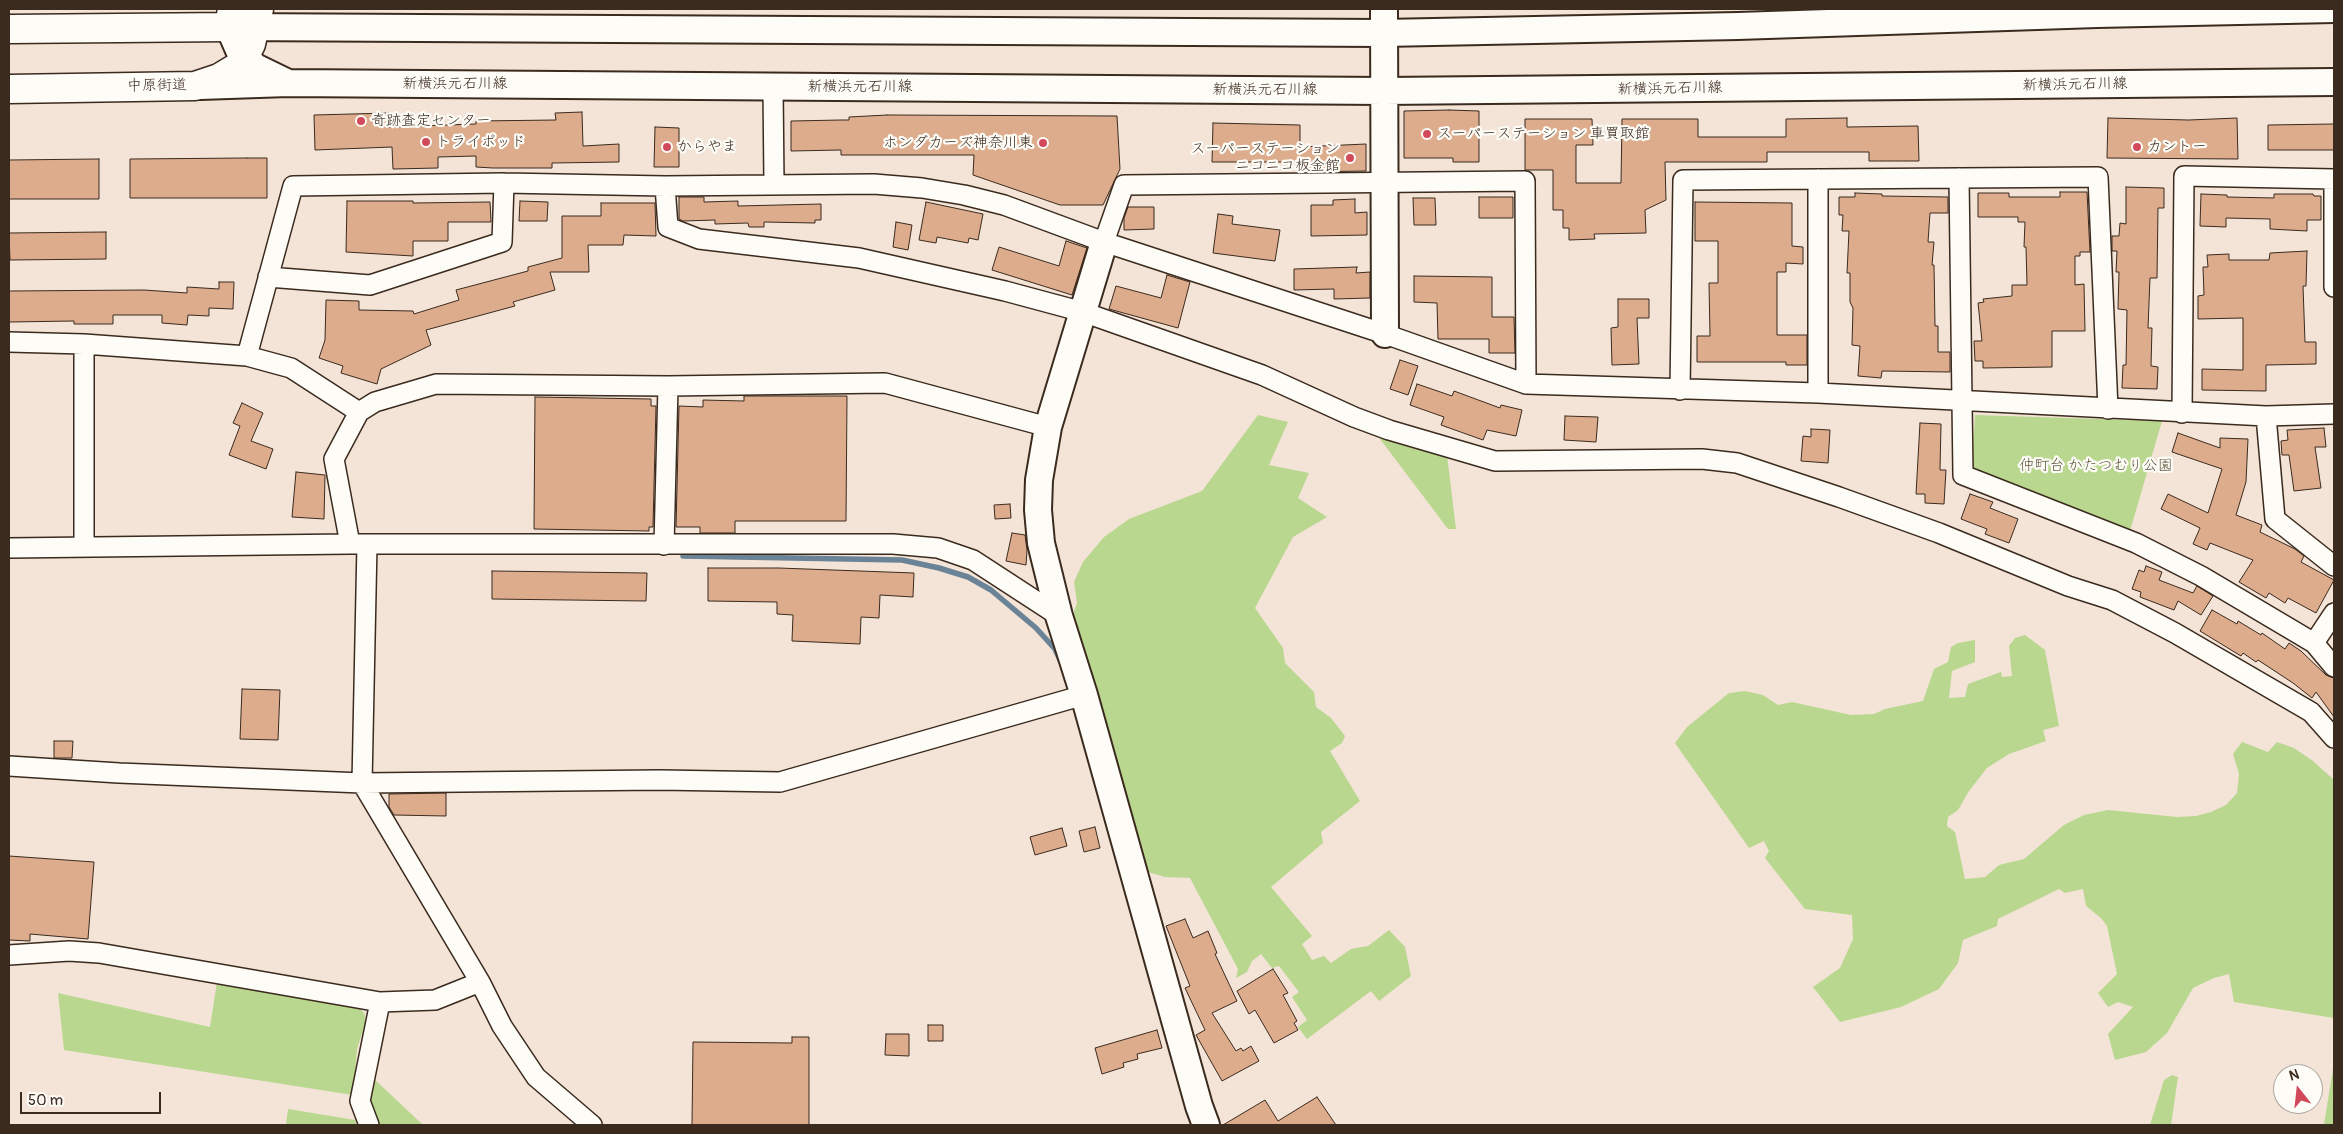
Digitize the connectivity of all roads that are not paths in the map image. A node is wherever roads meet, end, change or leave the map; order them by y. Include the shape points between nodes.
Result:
1 (2334, 9) edge
2 (258, 17) edge
3 (1738, 17) edge
4 (231, 18) edge
5 (772, 19) edge
6 (1384, 21) edge
7 (9, 29) edge
8 (245, 56) junction
9 (2334, 82) edge
10 (288, 83) junction
11 (195, 86) junction
12 (773, 87) junction
13 (9, 89) edge
14 (1384, 91) junction
15 (1959, 178) junction
16 (1818, 179) junction
17 (1385, 182) junction
18 (504, 183) junction
19 (774, 184) junction
20 (665, 186) junction
21 (1104, 242) junction
22 (268, 277) junction
23 (2334, 287) edge
24 (1083, 312) junction
25 (1385, 334) junction
26 (9, 342) edge
27 (84, 344) junction
28 (247, 356) junction
29 (1526, 384) junction
30 (668, 386) junction
31 (1680, 390) junction
32 (1818, 394) junction
33 (1964, 402) junction
34 (2108, 409) junction
35 (359, 412) junction
36 (2182, 413) junction
37 (2334, 414) edge
38 (2266, 416) junction
39 (1048, 427) junction
40 (358, 544) junction
41 (664, 545) junction
42 (84, 546) junction
43 (9, 548) edge
44 (2334, 566) edge
45 (2334, 613) edge
46 (1059, 616) junction
47 (2314, 643) junction
48 (2334, 667) edge
49 (1075, 697) junction
50 (2334, 738) edge
51 (9, 766) edge
52 (362, 783) junction
53 (9, 955) edge
54 (480, 982) junction
55 (380, 1002) junction
56 (369, 1125) edge
57 (592, 1125) edge
58 (1206, 1125) edge

1 - 3 street
2 - 4 street
2 - 5 street
2 - 8 main road, 中原街道
3 - 6 street
4 - 7 main road
4 - 8 street via 236,44
5 - 6 street
6 - 14 street
8 - 10 street via 255,67
8 - 11 main road, 中原街道 via 239,66 219,78
9 - 14 street, 新横浜元石川線
10 - 11 street, 新横浜元石川線
10 - 12 street, 新横浜元石川線
11 - 13 main road, 中原街道
12 - 14 street, 新横浜元石川線
12 - 19 street
14 - 17 street
15 - 16 street
15 - 33 street
15 - 34 street via 2098,177
16 - 31 street via 1683,180
16 - 32 street
17 - 21 street via 1124,185
17 - 25 street
17 - 29 street via 1525,181
18 - 20 street
18 - 22 street via 502,242 370,285
18 - 22 street via 293,186
19 - 20 street
19 - 21 street via 874,184 964,195 1004,205
20 - 24 street via 668,227 699,239 858,258
21 - 24 street
21 - 25 street
22 - 28 street
23 - 36 street via 2334,179 2184,176
24 - 39 street
24 - 50 street via 1262,375 1389,430 1495,460 1711,460 1737,463 1839,497 2112,600 2311,712
25 - 29 street
26 - 27 street
27 - 28 street
27 - 42 street
28 - 35 street via 291,368
29 - 31 street
30 - 35 street via 436,384 376,402
30 - 39 street via 885,383
30 - 41 street
31 - 32 street
32 - 33 street
33 - 34 street
33 - 47 street via 1963,475 2136,543 2201,576
34 - 36 street
35 - 40 street via 334,459
36 - 38 street
37 - 38 street
38 - 44 street via 2275,519
39 - 46 street via 1039,480 1038,510 1041,543
40 - 41 street
40 - 42 street
40 - 52 street
41 - 46 street via 893,544 938,548 973,560
42 - 43 street
45 - 47 street
46 - 49 street
47 - 48 street
49 - 52 street via 780,782
49 - 58 street
51 - 52 street
52 - 54 street
53 - 55 street via 69,951 99,953
54 - 55 street via 435,1000
54 - 57 street via 502,1026 536,1077
55 - 56 street via 360,1101

